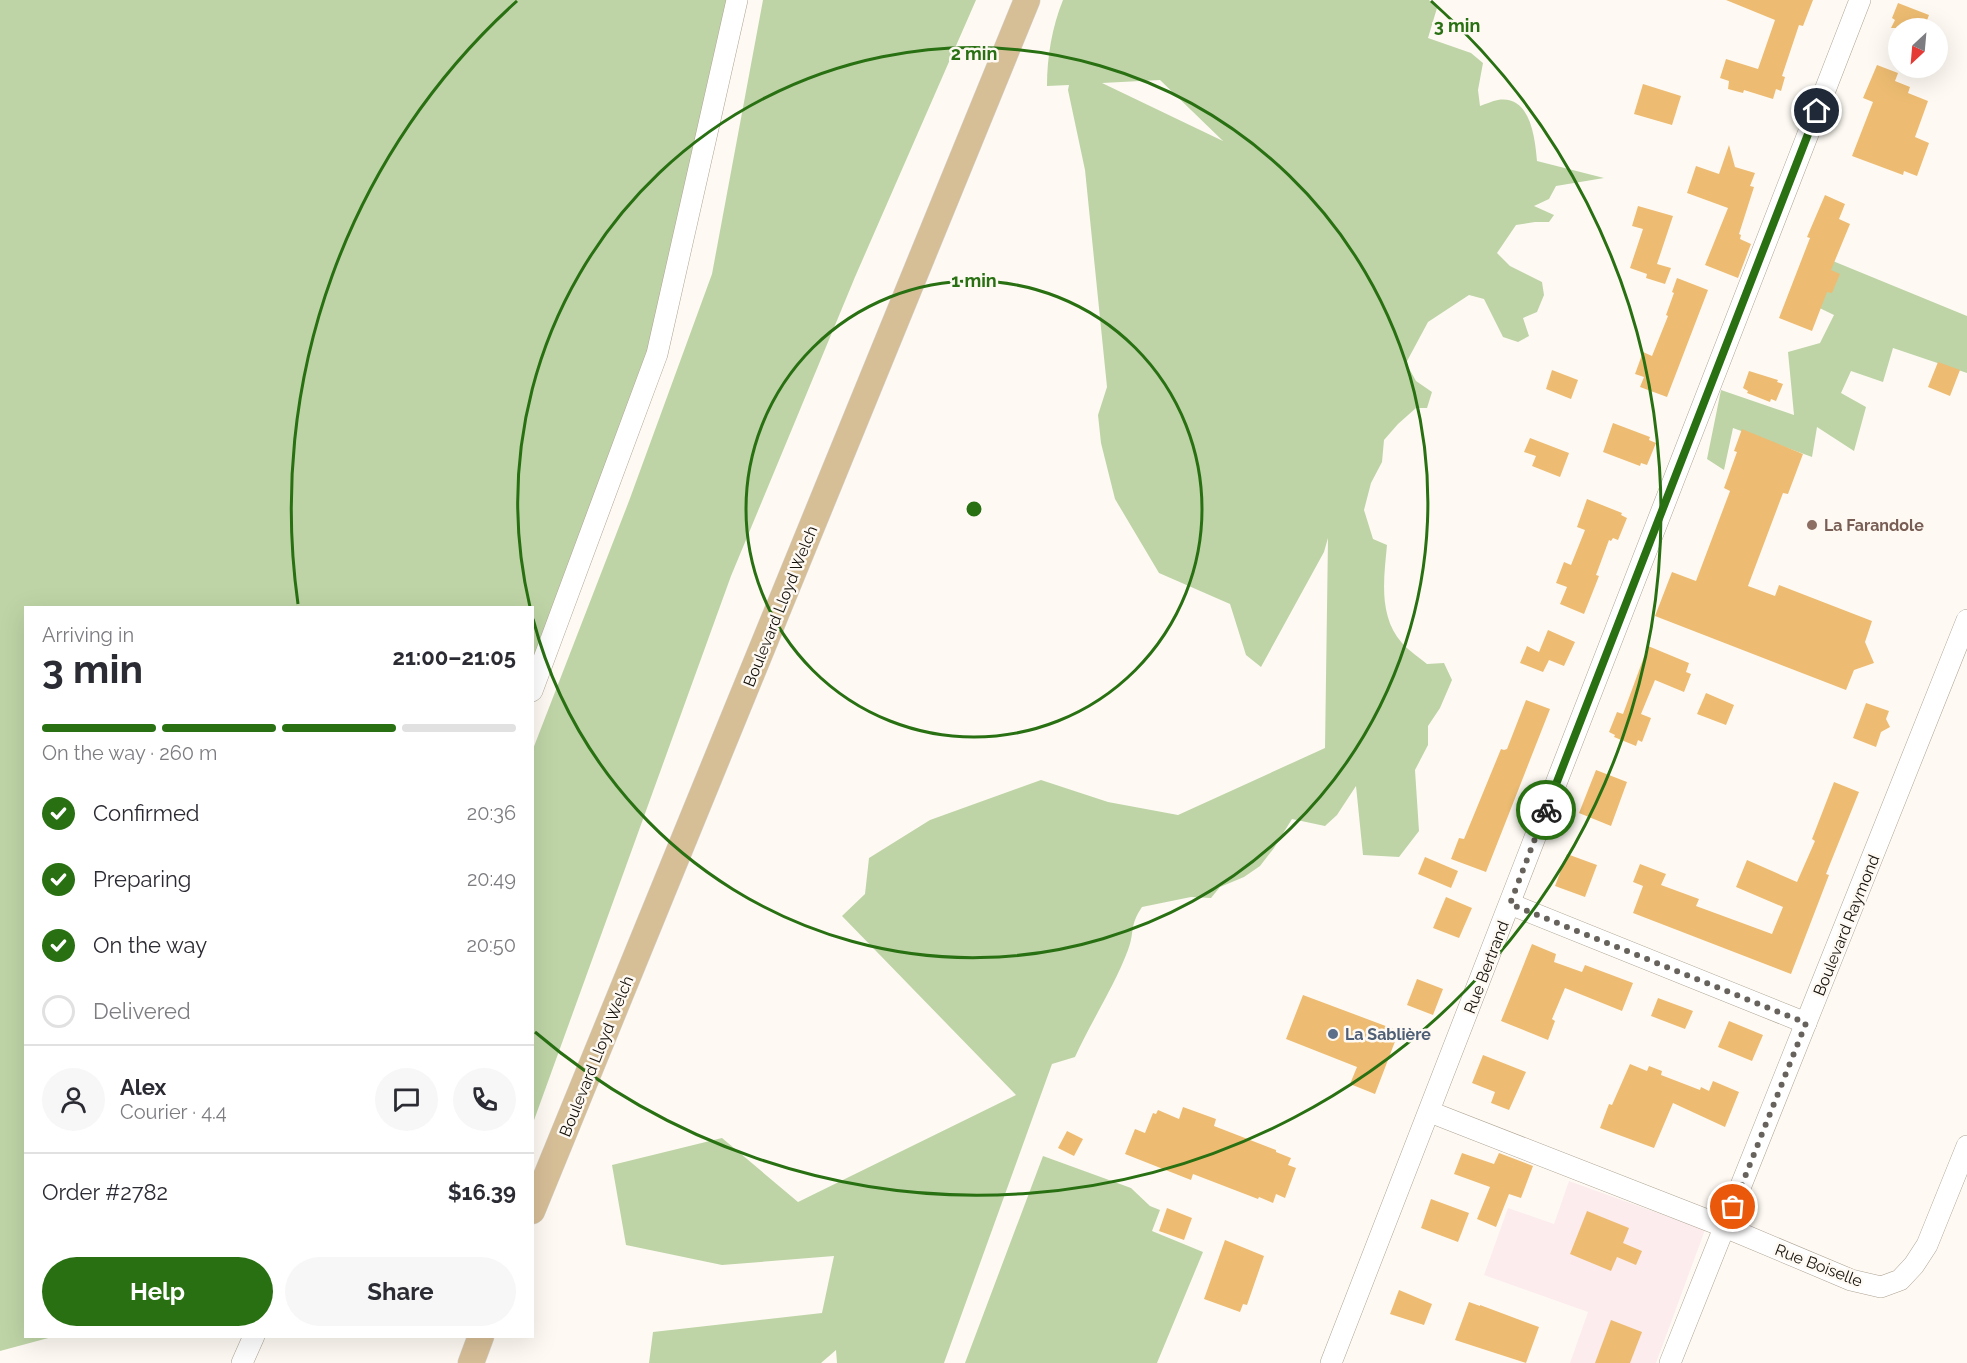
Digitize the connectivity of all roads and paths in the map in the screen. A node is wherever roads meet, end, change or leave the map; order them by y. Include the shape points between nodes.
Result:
1 (737, 0) edge
2 (1027, 0) edge
3 (1860, 0) edge
4 (1967, 620) edge
5 (534, 687) edge
6 (1510, 904) junction
7 (1806, 1023) junction
8 (1430, 1112) junction
9 (1967, 1146) edge
10 (534, 1206) edge
11 (1725, 1227) junction
12 (253, 1338) edge
13 (481, 1338) edge
14 (242, 1363) edge
15 (471, 1363) edge
16 (1331, 1363) edge
17 (1670, 1363) edge

1 - 5 street via 657,354
2 - 10 main road, Boulevard Lloyd Welch
3 - 6 street, Rue Bertrand
4 - 7 street, Boulevard Raymond
6 - 7 street
6 - 8 street, Rue Bertrand
7 - 11 street, Boulevard Raymond
8 - 11 street, Rue Boiselle
8 - 16 street, Rue Bertrand
9 - 11 street, Rue Boiselle via 1927,1245 1900,1280 1881,1287 1851,1280
11 - 17 street, Boulevard Raymond
12 - 14 street
13 - 15 main road

